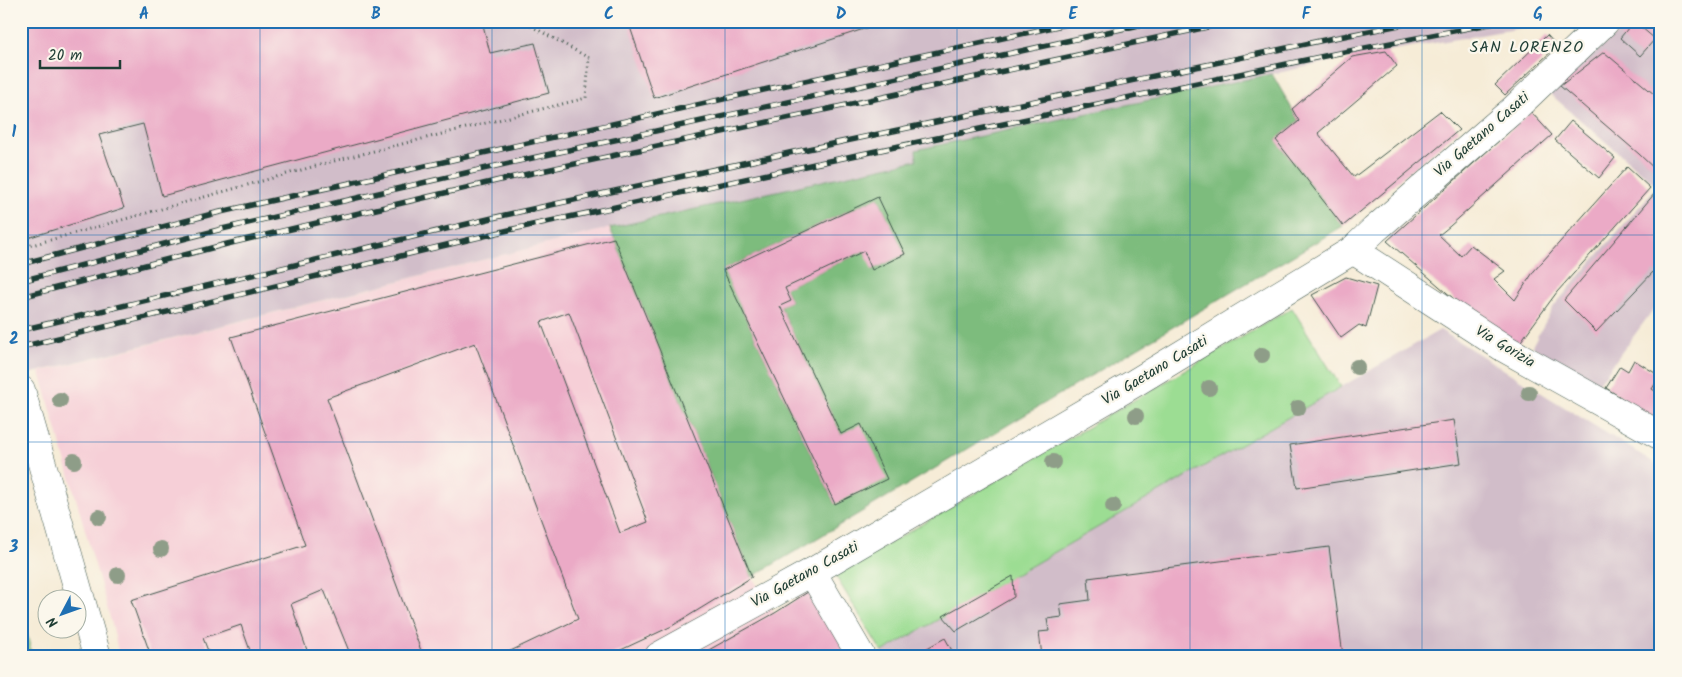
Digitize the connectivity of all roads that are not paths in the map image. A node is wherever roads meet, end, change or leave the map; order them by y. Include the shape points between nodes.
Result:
1 (1605, 22) edge
2 (1353, 250) junction
3 (21, 390) edge
4 (1661, 436) edge
5 (812, 572) junction
6 (98, 656) edge
7 (659, 656) edge
8 (861, 656) edge

1 - 2 street, Via Gaetano Casati via 1514,109
2 - 4 street, Via Gorizia via 1504,348
2 - 5 street, Via Gaetano Casati via 1133,384
3 - 6 street
5 - 7 street, Via Gaetano Casati
5 - 8 street

